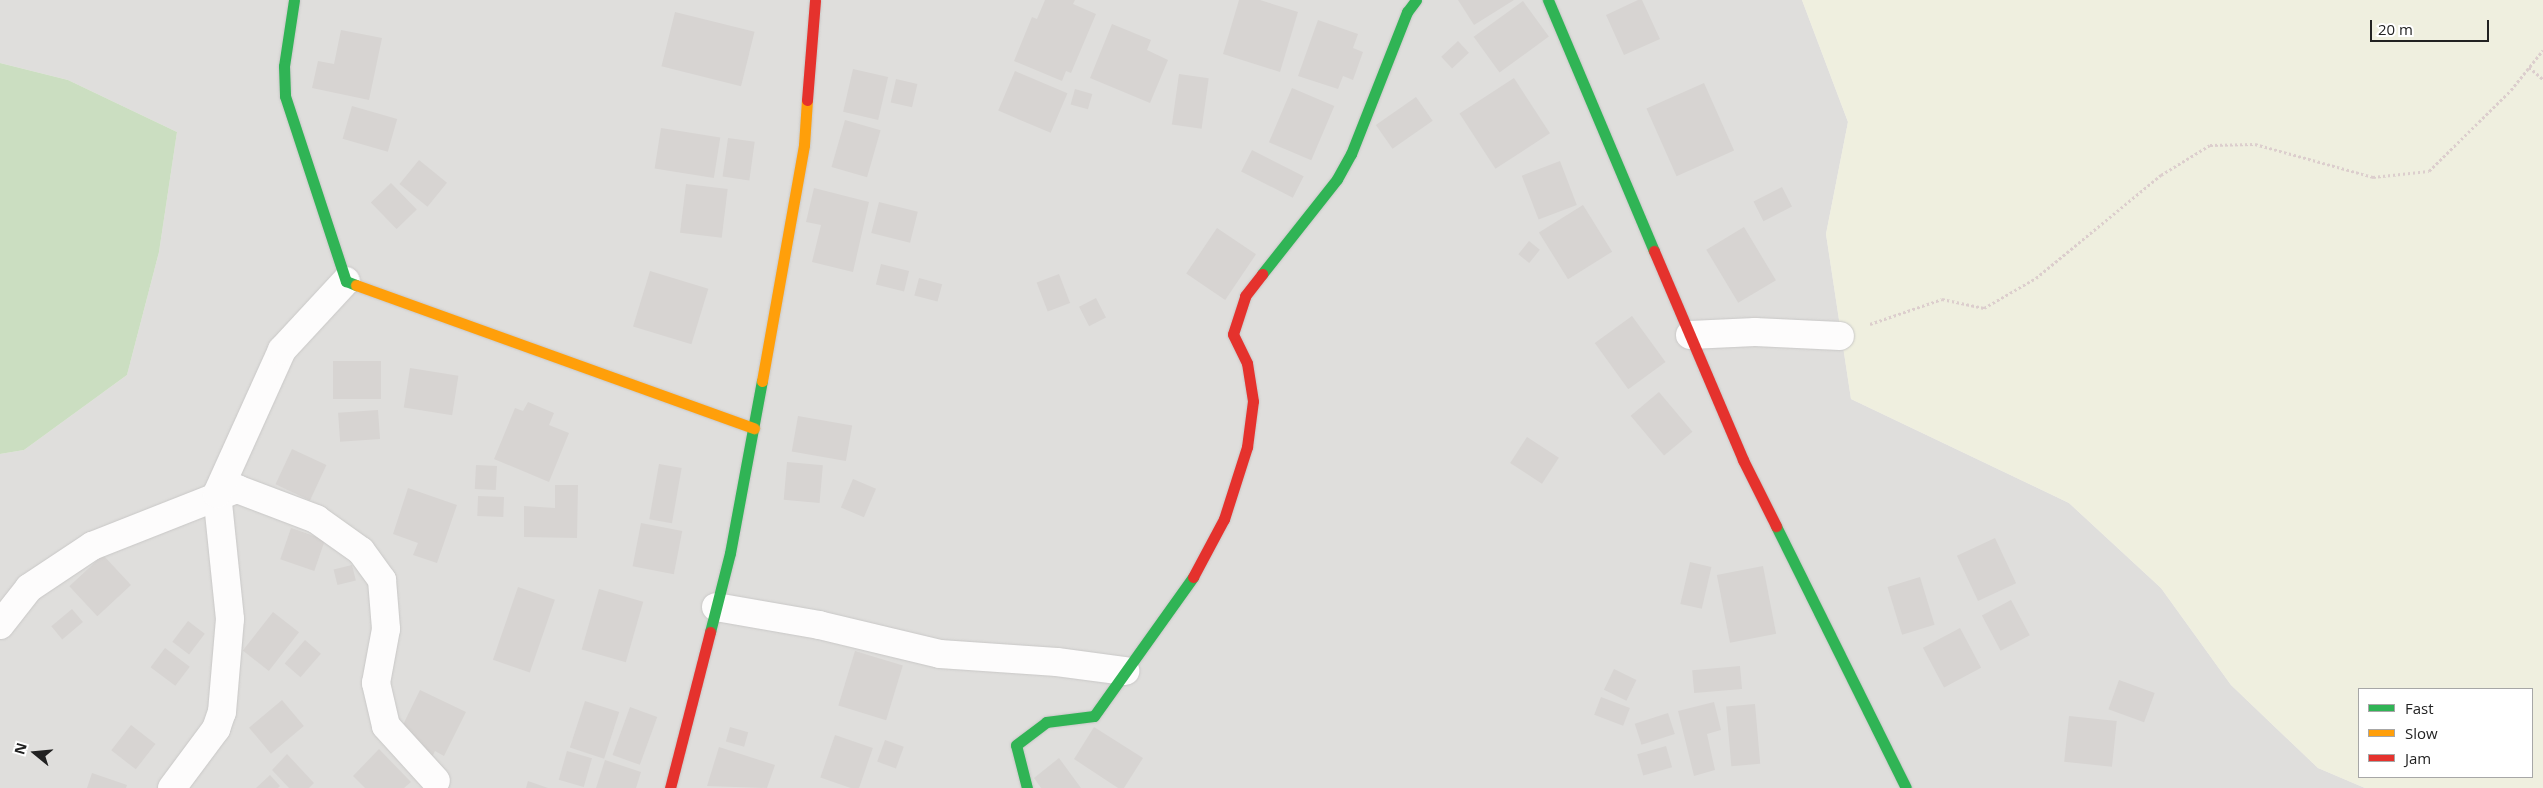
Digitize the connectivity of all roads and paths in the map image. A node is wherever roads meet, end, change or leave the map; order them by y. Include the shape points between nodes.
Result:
1 (294, 0) edge
2 (815, 0) edge
3 (1416, 0) edge
4 (1548, 0) edge
5 (2543, 50) edge
6 (2529, 67) junction
7 (2543, 79) edge
8 (346, 281) junction
9 (1690, 335) junction
10 (1840, 336) joint
11 (754, 428) junction
12 (217, 494) junction
13 (716, 607) junction
14 (0, 625) edge
15 (1125, 672) junction
16 (433, 786) edge
17 (172, 788) edge
18 (670, 788) edge
19 (1027, 788) edge
20 (1906, 788) edge

1 - 8 street via 284,66 285,96
2 - 11 street via 804,145
3 - 15 street via 1407,12 1338,179 1250,289 1236,314 1233,334 1247,363 1253,401 1240,475 1204,561
4 - 9 street
5 - 6 path
6 - 7 path
6 - 10 path via 2511,90 2429,171 2373,177 2255,144 2210,145 2161,176 2036,278 1984,308 1942,299 1903,310
8 - 11 street
8 - 12 street via 282,350
9 - 10 street via 1755,332
9 - 20 street via 1743,460
11 - 13 street
12 - 14 street via 92,546 30,588
12 - 16 street via 237,489 316,519 361,550 382,580 386,629 376,683 386,726
12 - 17 street via 230,619 222,712 216,729
13 - 15 street via 819,625 940,654 1057,662
13 - 18 street
15 - 19 street via 1094,716 1046,722 1016,745

